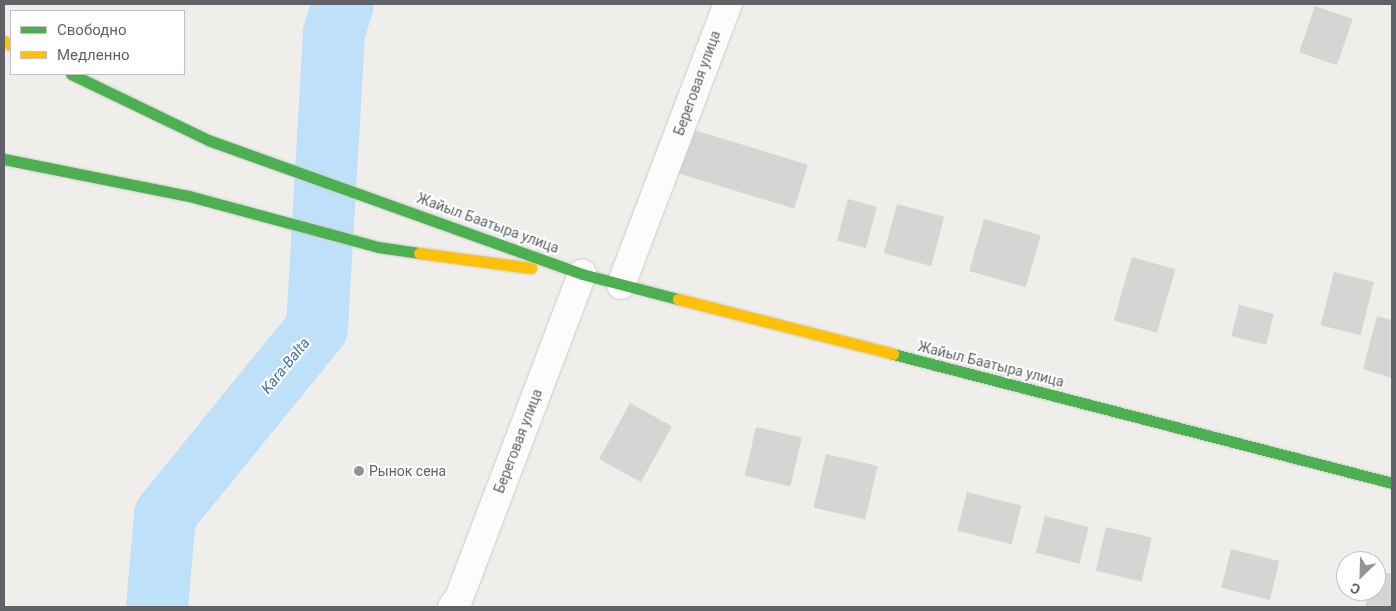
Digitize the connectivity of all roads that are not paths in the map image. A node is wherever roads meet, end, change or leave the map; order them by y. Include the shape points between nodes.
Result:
1 (728, 4) edge
2 (73, 75) edge
3 (4, 159) edge
4 (582, 274) junction
5 (620, 285) junction
6 (1392, 483) edge
7 (452, 607) edge

1 - 5 street, Береговая улица
2 - 4 highway, Жайыл Баатыра улица via 208,140 383,200
3 - 4 highway, Жайыл Баатыра улица via 188,196 378,247
4 - 5 highway, Жайыл Баатыра улица
4 - 7 street, Береговая улица via 459,598
5 - 6 highway, Жайыл Баатыра улица

